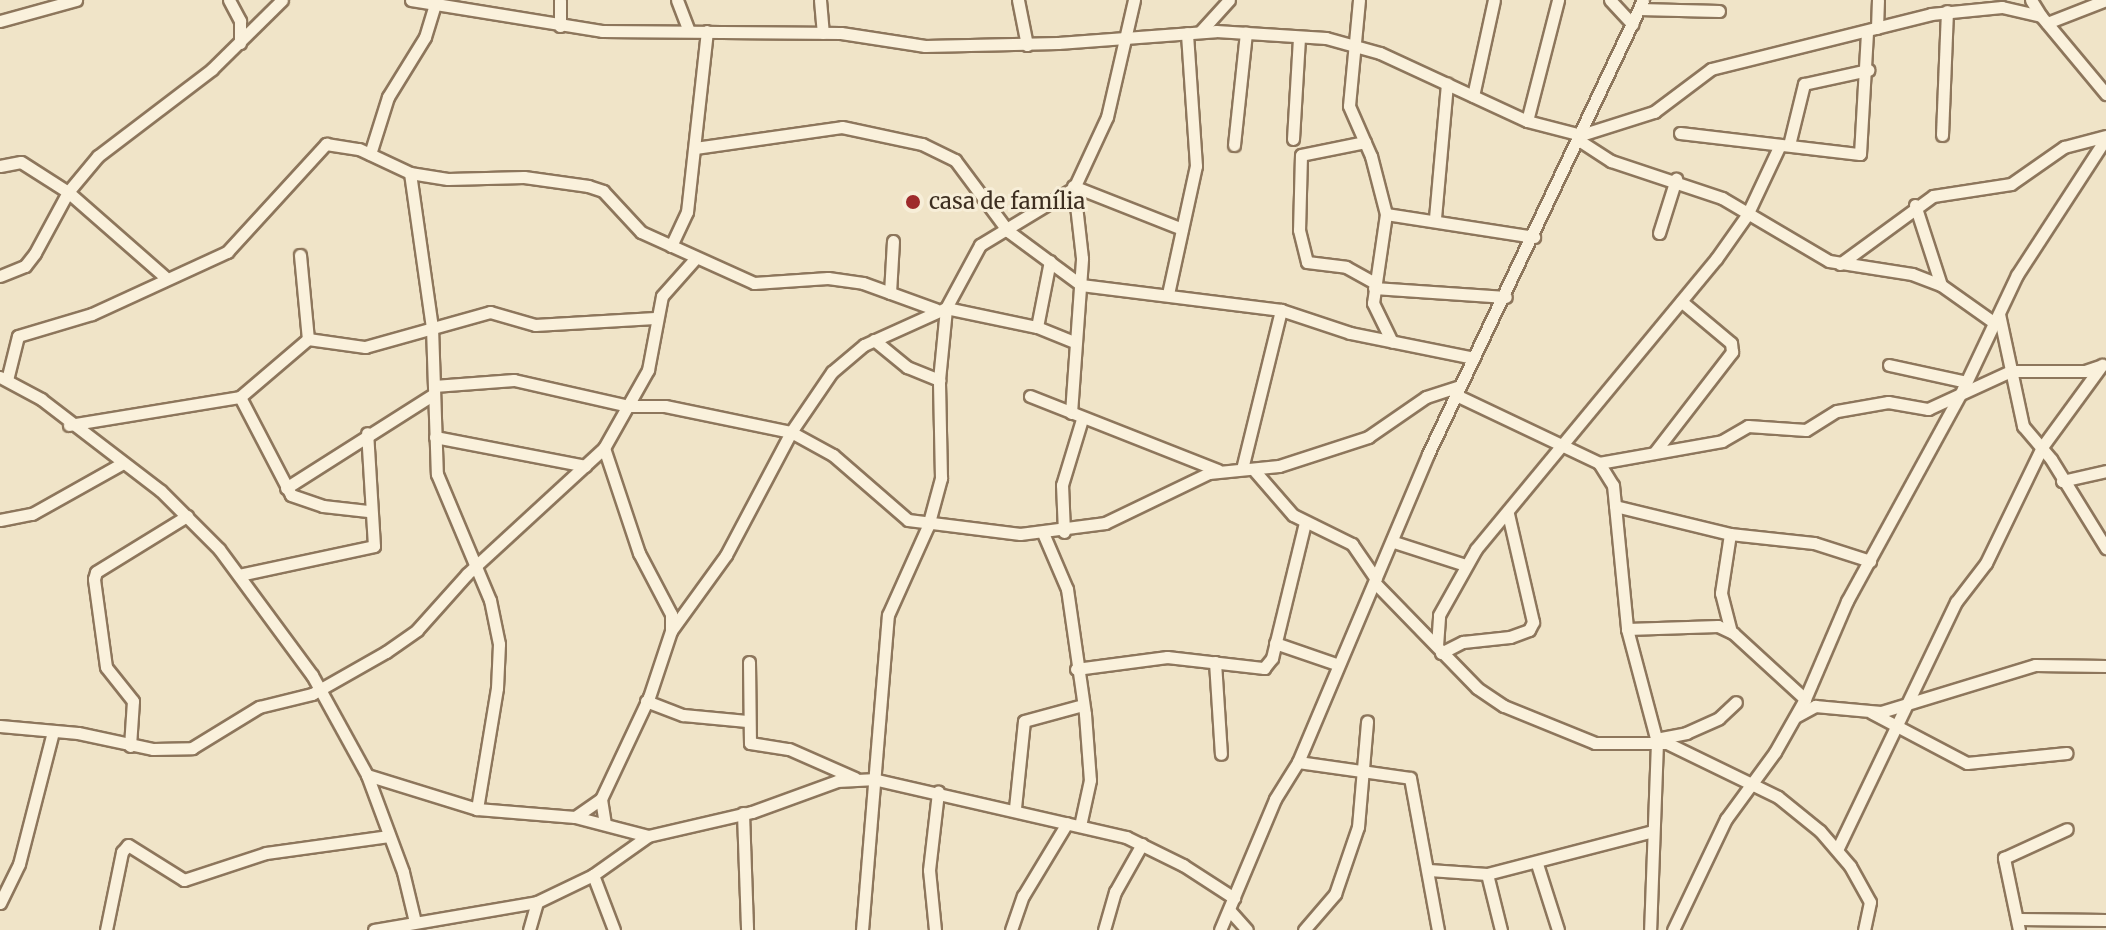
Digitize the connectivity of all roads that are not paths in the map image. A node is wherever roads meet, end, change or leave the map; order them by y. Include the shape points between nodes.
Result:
1 (76, 0) edge
2 (229, 0) edge
3 (282, 0) edge
4 (411, 0) edge
5 (560, 0) edge
6 (677, 0) edge
7 (820, 0) edge
8 (1018, 0) edge
9 (1134, 0) edge
10 (1229, 0) edge
11 (1359, 0) edge
12 (1494, 0) edge
13 (1558, 0) edge
14 (1610, 0) edge
15 (1878, 0) edge
16 (2031, 0) edge
17 (2106, 0) edge
18 (436, 3) edge
19 (1641, 4) edge
20 (1719, 11) dead end
21 (1947, 11) junction
22 (2044, 20) junction
23 (0, 21) edge
24 (1632, 24) junction
25 (560, 26) junction
26 (1872, 29) junction
27 (689, 31) junction
28 (707, 31) junction
29 (1194, 32) junction
30 (823, 33) junction
31 (1246, 33) junction
32 (1299, 37) junction
33 (1124, 38) junction
34 (240, 43) junction
35 (1354, 43) junction
36 (1027, 45) junction
37 (1868, 70) junction
38 (1447, 84) junction
39 (2106, 94) edge
40 (1473, 96) junction
41 (1527, 121) junction
42 (1680, 133) dead end
43 (1942, 135) dead end
44 (2106, 137) edge
45 (1580, 138) junction
46 (1293, 139) dead end
47 (1365, 142) junction
48 (1234, 145) dead end
49 (1784, 146) junction
50 (695, 148) junction
51 (370, 154) junction
52 (0, 166) edge
53 (410, 173) junction
54 (1676, 179) junction
55 (1073, 187) junction
56 (68, 192) junction
57 (1915, 205) junction
58 (1386, 214) junction
59 (1747, 215) junction
60 (1435, 218) junction
61 (1182, 229) junction
62 (1008, 231) junction
63 (1659, 233) dead end
64 (1534, 237) junction
65 (893, 241) dead end
66 (671, 246) junction
67 (300, 255) dead end
68 (694, 260) junction
69 (1050, 261) junction
70 (1840, 264) junction
71 (0, 276) edge
72 (164, 276) junction
73 (1081, 285) junction
74 (1941, 285) junction
75 (1374, 286) junction
76 (890, 293) junction
77 (1168, 294) junction
78 (1506, 297) junction
79 (1681, 301) junction
80 (941, 308) junction
81 (1281, 310) junction
82 (655, 318) junction
83 (1998, 319) junction
84 (432, 327) junction
85 (1037, 327) junction
86 (308, 339) junction
87 (874, 340) junction
88 (1074, 342) junction
89 (1392, 342) junction
90 (1474, 358) junction
91 (2104, 364) edge
92 (1889, 365) dead end
93 (2011, 371) junction
94 (4, 379) edge
95 (939, 380) junction
96 (1965, 385) junction
97 (434, 390) junction
98 (1458, 390) junction
99 (1030, 396) dead end
100 (240, 397) junction
101 (628, 406) junction
102 (1076, 416) junction
103 (69, 425) junction
104 (791, 432) junction
105 (367, 433) junction
106 (435, 437) junction
107 (2031, 438) junction
108 (2042, 447) junction
109 (604, 448) junction
110 (1562, 448) junction
111 (1654, 453) junction
112 (123, 463) junction
113 (1599, 463) junction
114 (585, 466) junction
115 (1247, 469) junction
116 (2031, 470) junction
117 (1219, 471) junction
118 (2106, 471) edge
119 (2062, 481) junction
120 (286, 488) junction
121 (1615, 506) junction
122 (368, 511) junction
123 (1508, 514) junction
124 (187, 516) junction
125 (0, 520) edge
126 (1305, 523) junction
127 (928, 526) junction
128 (1064, 532) junction
129 (1043, 533) junction
130 (1730, 534) junction
131 (1394, 542) junction
132 (2106, 548) edge
133 (1870, 561) junction
134 (1465, 565) junction
135 (474, 567) junction
136 (239, 575) junction
137 (1376, 581) junction
138 (1627, 629) junction
139 (671, 631) junction
140 (1731, 632) junction
141 (1275, 643) junction
142 (1439, 649) junction
143 (749, 662) dead end
144 (1215, 662) junction
145 (1336, 664) junction
146 (2106, 666) edge
147 (1076, 669) junction
148 (320, 690) junction
149 (1805, 699) junction
150 (646, 701) junction
151 (1736, 702) dead end
152 (1908, 703) junction
153 (1083, 705) junction
154 (1871, 712) junction
155 (747, 721) junction
156 (1367, 721) dead end
157 (1792, 721) junction
158 (0, 726) edge
159 (1898, 729) junction
160 (53, 732) junction
161 (1656, 741) junction
162 (130, 746) junction
163 (2067, 753) dead end
164 (1221, 754) dead end
165 (1298, 762) junction
166 (1364, 772) junction
167 (367, 775) junction
168 (855, 778) junction
169 (873, 779) junction
170 (1751, 784) junction
171 (938, 792) junction
172 (601, 799) junction
173 (1015, 808) junction
174 (477, 809) junction
175 (743, 813) junction
176 (575, 817) junction
177 (1067, 823) junction
178 (605, 824) junction
179 (1080, 826) junction
180 (2067, 829) dead end
181 (1653, 831) junction
182 (389, 836) junction
183 (648, 836) junction
184 (1142, 844) junction
185 (1838, 848) junction
186 (1537, 864) junction
187 (1429, 870) junction
188 (1487, 874) junction
189 (593, 875) junction
190 (1234, 898) junction
191 (537, 902) junction
192 (0, 903) edge
193 (1230, 911) junction
194 (2106, 920) edge
195 (415, 922) junction
196 (2019, 924) edge
197 (402, 928) edge
198 (749, 928) edge
199 (106, 930) edge
200 (374, 930) edge
201 (529, 930) edge
202 (614, 930) edge
203 (862, 930) edge
204 (935, 930) edge
205 (1011, 930) edge
206 (1104, 930) edge
207 (1220, 930) edge
208 (1247, 930) edge
209 (1304, 930) edge
210 (1438, 930) edge
211 (1501, 930) edge
212 (1558, 930) edge
213 (1650, 930) edge
214 (1673, 930) edge
215 (1864, 930) edge

1 - 23 street
2 - 34 street via 240,21
3 - 34 street
4 - 18 street
5 - 25 street
6 - 27 street
7 - 30 street
8 - 36 street
9 - 33 street
10 - 29 street
11 - 35 street
12 - 40 street
13 - 41 street
14 - 24 street
15 - 26 street
16 - 22 street
17 - 22 street
18 - 25 street
18 - 51 street via 425,37 388,97
19 - 20 street
19 - 24 street
21 - 22 street via 2002,7
21 - 26 street
21 - 43 street
22 - 39 street
24 - 45 street
25 - 27 street
26 - 37 street
26 - 45 street via 1702,72 1654,112
27 - 28 street
28 - 30 street
28 - 50 street
29 - 31 street
29 - 33 street
29 - 61 street via 1196,166
30 - 36 street via 925,46
31 - 32 street
31 - 48 street
32 - 35 street
32 - 46 street
33 - 36 street
33 - 55 street via 1107,117
34 - 56 street via 98,156
35 - 38 street
35 - 47 street via 1349,106
37 - 49 street via 1804,84
37 - 49 street via 1862,152
38 - 40 street
38 - 60 street
40 - 41 street
41 - 45 street
42 - 49 street
44 - 57 street via 2064,147 2011,184 1944,192
44 - 83 street via 2017,275
45 - 54 street via 1611,161
45 - 64 street
47 - 58 street
47 - 75 street via 1301,155 1299,230 1307,262 1346,267
49 - 59 street
50 - 62 street via 842,127 922,144 964,169
50 - 66 street via 687,212
51 - 53 street
51 - 72 street via 326,144 236,244
52 - 56 street via 21,162
53 - 66 street via 471,180 524,177 588,186 603,191 641,232
53 - 84 street
54 - 59 street
54 - 63 street
55 - 61 street
55 - 62 street
55 - 73 street
56 - 71 street via 25,266
56 - 72 street
57 - 70 street
57 - 74 street
58 - 60 street
58 - 75 street
59 - 70 street via 1799,248
59 - 79 street
60 - 64 street
61 - 77 street
62 - 69 street
62 - 80 street via 980,245
64 - 78 street
65 - 76 street
66 - 68 street
67 - 86 street
68 - 76 street via 754,283 828,278
68 - 82 street via 669,284
69 - 73 street
69 - 85 street
70 - 74 street via 1912,274
72 - 94 street via 92,314 18,336
73 - 77 street
73 - 88 street
74 - 83 street
75 - 78 street
75 - 89 street via 1377,317
76 - 80 street
77 - 81 street
78 - 90 street
79 - 110 street
79 - 111 street via 1731,343 1732,352
80 - 85 street
80 - 87 street
80 - 95 street
81 - 89 street
81 - 115 street
82 - 84 street via 535,325 490,312
82 - 101 street via 648,370
83 - 93 street
83 - 96 street
84 - 86 street via 365,347
84 - 97 street
85 - 88 street
86 - 100 street
87 - 95 street via 907,367
87 - 104 street via 832,372
88 - 102 street
89 - 90 street
90 - 98 street
91 - 93 street via 2085,371
91 - 108 street
92 - 96 street
93 - 96 street
93 - 107 street via 2017,408
94 - 103 street via 41,399
95 - 127 street via 943,460
96 - 111 street via 1928,409 1888,402 1837,411 1806,430 1748,426 1722,441
96 - 133 street
97 - 101 street via 514,380
97 - 105 street
97 - 106 street
98 - 110 street
98 - 115 street via 1426,397 1368,437
98 - 131 street
99 - 102 street
100 - 103 street
100 - 120 street
101 - 104 street via 665,406
101 - 109 street
102 - 117 street
102 - 128 street via 1062,485
103 - 112 street
104 - 127 street via 833,455 895,511
104 - 139 street via 726,555
105 - 120 street
105 - 122 street
106 - 114 street
106 - 135 street via 437,474
107 - 108 street
107 - 116 street
108 - 116 street
108 - 119 street
109 - 114 street
109 - 139 street via 639,553 671,614
110 - 113 street
110 - 123 street
111 - 113 street
112 - 124 street
112 - 125 street via 32,514
113 - 121 street via 1613,485
114 - 135 street
115 - 117 street
115 - 126 street
116 - 152 street via 1986,563 1956,602
117 - 128 street via 1187,480 1105,523
118 - 119 street
119 - 132 street
120 - 122 street via 298,500
121 - 130 street
121 - 138 street
122 - 136 street via 374,546
123 - 134 street
123 - 142 street via 1533,622 1529,630
124 - 136 street
124 - 162 street via 96,572 94,579 106,667 133,701
126 - 137 street via 1344,537
126 - 141 street
127 - 129 street
127 - 169 street via 888,615
128 - 129 street
129 - 147 street via 1067,589
130 - 133 street via 1805,541
130 - 140 street via 1721,601
131 - 134 street
131 - 137 street
133 - 149 street
134 - 142 street via 1439,615
135 - 148 street via 417,630
135 - 174 street via 497,621 500,666
136 - 148 street
137 - 142 street
137 - 145 street
138 - 140 street via 1718,626
138 - 161 street
139 - 150 street
140 - 149 street
141 - 144 street via 1264,668
141 - 145 street
142 - 161 street via 1477,688 1530,718 1595,743
143 - 155 street
144 - 147 street via 1167,657
144 - 164 street
145 - 165 street
146 - 152 street via 2035,665
147 - 153 street
148 - 162 street via 259,707 192,748
148 - 167 street
149 - 157 street
150 - 155 street via 683,715
150 - 172 street
151 - 161 street via 1719,718
152 - 154 street
152 - 159 street
153 - 173 street via 1024,721
153 - 179 street via 1090,780
154 - 157 street via 1815,706
154 - 159 street
155 - 168 street via 751,744 789,749
156 - 166 street
157 - 170 street
158 - 160 street
159 - 163 street via 1967,763
159 - 185 street
160 - 162 street
160 - 192 street via 19,864
161 - 170 street
161 - 181 street
165 - 166 street
165 - 190 street via 1275,799
166 - 187 street via 1410,778
166 - 209 street via 1358,827 1339,885
167 - 174 street
167 - 182 street
168 - 169 street
168 - 175 street
169 - 171 street
169 - 203 street
170 - 185 street via 1778,797
170 - 214 street via 1726,819
171 - 173 street
171 - 204 street via 929,870
172 - 176 street
172 - 178 street
173 - 177 street
174 - 176 street
175 - 183 street
175 - 198 street
176 - 178 street
177 - 179 street
177 - 205 street via 1023,896
178 - 183 street
179 - 184 street
180 - 196 street via 2004,858
181 - 186 street
181 - 213 street
182 - 195 street
182 - 199 street via 266,853 184,880 128,845 122,852
183 - 189 street
184 - 190 street
184 - 206 street via 1115,892
185 - 215 street via 1870,902
186 - 188 street
186 - 212 street
187 - 188 street
187 - 210 street
188 - 211 street
189 - 191 street
189 - 202 street
190 - 193 street
191 - 195 street
191 - 201 street
193 - 207 street
193 - 208 street
194 - 196 street
195 - 197 street
197 - 200 street

